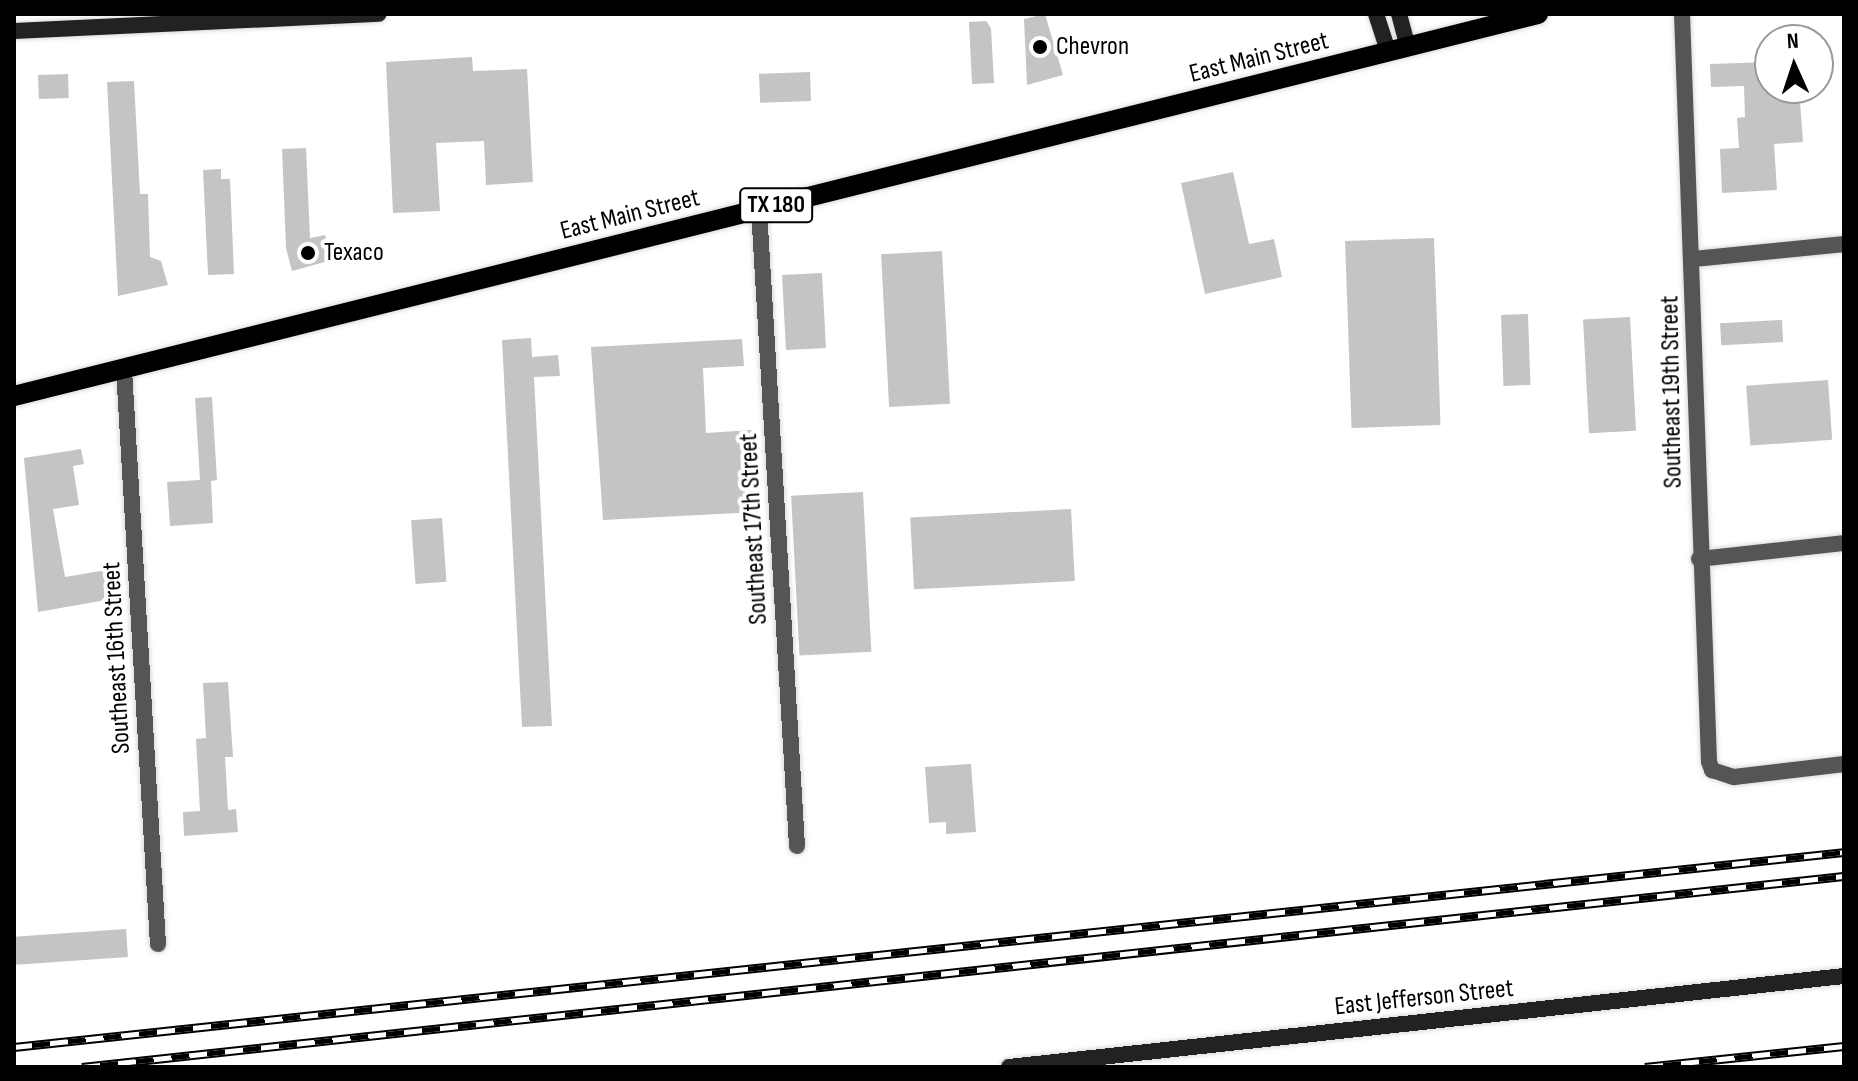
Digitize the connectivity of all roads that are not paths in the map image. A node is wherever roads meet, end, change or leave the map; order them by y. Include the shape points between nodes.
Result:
1 (379, 14) edge
2 (1376, 14) edge
3 (1399, 14) edge
4 (1538, 14) edge
5 (1682, 14) edge
6 (186, 18) edge
7 (14, 31) edge
8 (1408, 47) junction
9 (1388, 52) junction
10 (759, 210) junction
11 (1844, 244) edge
12 (1694, 259) junction
13 (124, 369) junction
14 (14, 396) edge
15 (1844, 543) edge
16 (1699, 559) junction
17 (1844, 764) edge
18 (797, 846) dead end
19 (158, 944) dead end
20 (1844, 976) edge
21 (1009, 1067) edge

1 - 6 main road
2 - 9 main road
3 - 8 main road
4 - 8 main road, East Main Street / TX 180
5 - 12 street, Southeast 19th Street
6 - 7 main road
8 - 9 main road, East Main Street / TX 180
9 - 10 main road, East Main Street / TX 180
10 - 13 main road, East Main Street / TX 180
10 - 18 street, Southeast 17th Street
11 - 12 street
12 - 16 street, Southeast 19th Street
13 - 14 main road, East Main Street / TX 180
13 - 19 street, Southeast 16th Street
15 - 16 street
16 - 17 street, Southeast 19th Street via 1712,770 1734,777
20 - 21 main road, East Jefferson Street

